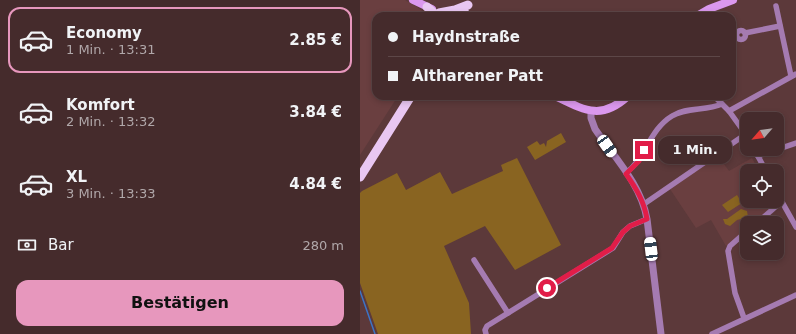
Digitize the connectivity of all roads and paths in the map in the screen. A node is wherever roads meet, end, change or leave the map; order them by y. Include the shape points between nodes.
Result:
1 (413, 0) edge
2 (733, 0) edge
3 (776, 6) dead end
4 (427, 7) joint
5 (466, 10) edge
6 (435, 12) edge
7 (449, 12) edge
8 (704, 12) edge
9 (780, 26) junction
10 (745, 33) dead end
11 (794, 75) edge
12 (408, 100) edge
13 (563, 100) edge
14 (624, 100) edge
15 (718, 100) edge
16 (722, 104) junction
17 (591, 111) junction
18 (730, 111) junction
19 (740, 126) edge
20 (740, 139) edge
21 (796, 143) edge
22 (784, 147) edge
23 (758, 156) edge
24 (762, 164) edge
25 (626, 174) junction
26 (360, 177) edge
27 (644, 204) junction
28 (784, 206) edge
29 (774, 208) edge
30 (764, 216) edge
31 (647, 219) junction
32 (795, 223) edge
33 (740, 237) edge
34 (474, 260) dead end
35 (796, 295) edge
36 (508, 313) junction
37 (744, 318) junction
38 (486, 334) edge
39 (661, 334) edge
40 (712, 334) edge

1 - 4 main road
2 - 8 main road
3 - 9 street
4 - 6 main road
5 - 7 main road
9 - 10 street
9 - 11 street
11 - 18 street
12 - 26 main road
13 - 17 main road
14 - 17 main road via 607,110
15 - 16 street
16 - 18 street
16 - 25 street via 672,116 650,139 639,161
17 - 25 street via 595,129
18 - 19 street
20 - 27 street
21 - 22 street
23 - 24 street
25 - 27 street via 638,190
27 - 31 street
28 - 32 street
29 - 30 street
31 - 36 street via 630,226 612,248
31 - 39 street
33 - 37 street via 728,251 735,293
34 - 36 street
35 - 37 street
36 - 38 street via 487,326
37 - 40 street

